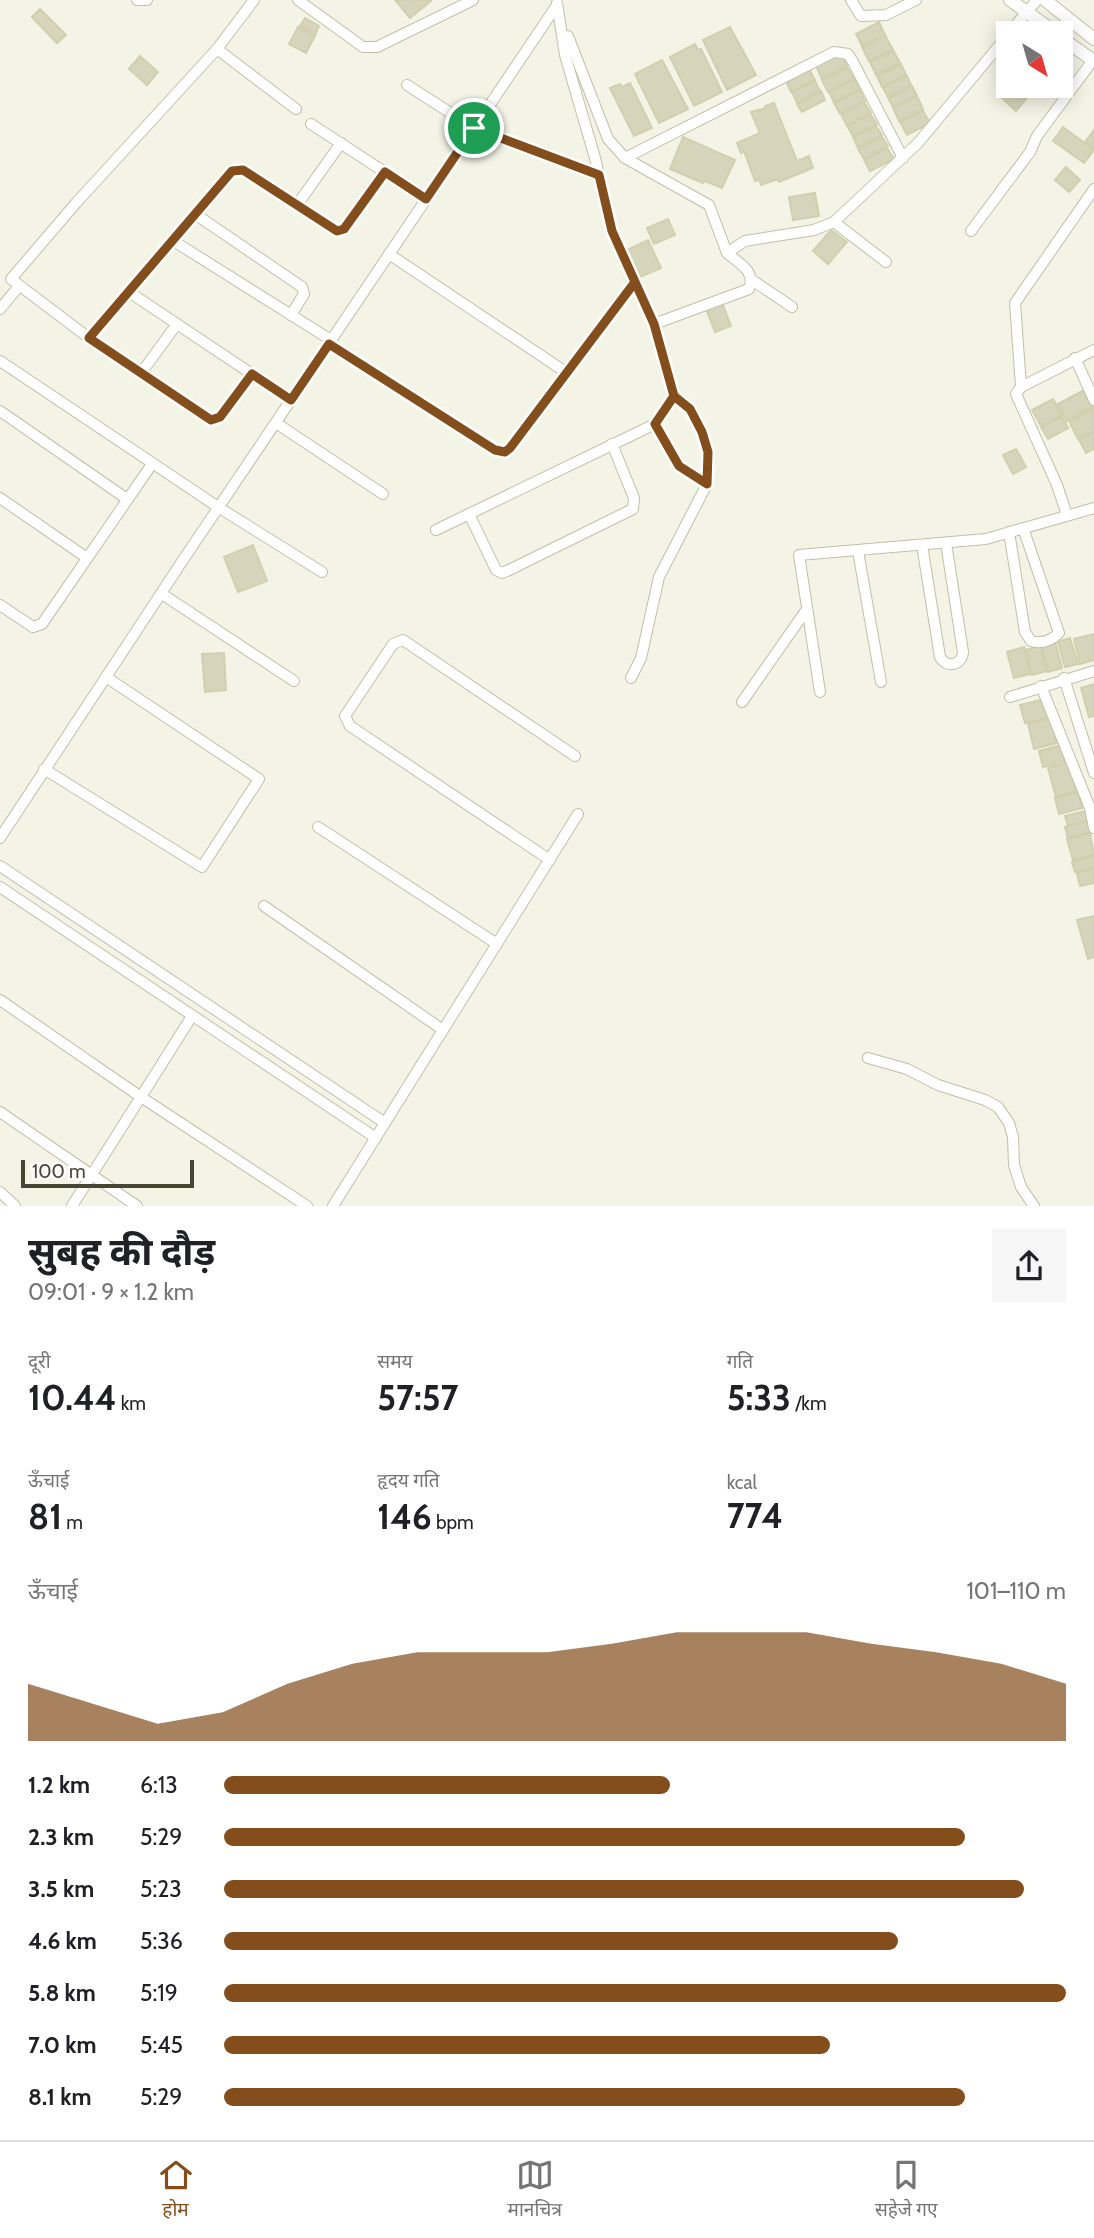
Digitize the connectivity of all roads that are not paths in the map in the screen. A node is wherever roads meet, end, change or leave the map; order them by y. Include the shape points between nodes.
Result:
1 (137, 0) edge
2 (147, 0) edge
3 (254, 0) edge
4 (298, 0) edge
5 (473, 0) edge
6 (850, 0) edge
7 (916, 0) edge
8 (1010, 0) edge
9 (1037, 0) edge
10 (1045, 0) edge
11 (557, 2) edge
12 (1027, 12) junction
13 (1020, 21) edge
14 (1039, 21) edge
15 (568, 36) dead end
16 (1094, 39) edge
17 (1073, 46) edge
18 (217, 49) junction
19 (996, 50) edge
20 (1094, 60) edge
21 (407, 85) dead end
22 (296, 109) dead end
23 (311, 124) dead end
24 (474, 128) junction
25 (341, 143) junction
26 (903, 158) junction
27 (625, 159) junction
28 (385, 172) junction
29 (599, 175) junction
30 (1094, 189) edge
31 (426, 199) junction
32 (297, 205) junction
33 (195, 214) junction
34 (834, 222) junction
35 (971, 231) dead end
36 (172, 240) junction
37 (727, 253) junction
38 (389, 254) junction
39 (886, 262) dead end
40 (752, 280) junction
41 (635, 282) junction
42 (19, 286) junction
43 (129, 292) junction
44 (792, 307) dead end
45 (0, 309) edge
46 (291, 315) junction
47 (177, 324) junction
48 (654, 324) junction
49 (89, 338) junction
50 (330, 342) junction
51 (1094, 350) edge
52 (1075, 358) junction
53 (0, 361) edge
54 (141, 373) junction
55 (567, 373) junction
56 (252, 374) junction
57 (1021, 387) junction
58 (674, 396) junction
59 (291, 400) junction
60 (1094, 400) edge
61 (0, 411) edge
62 (276, 423) junction
63 (655, 424) junction
64 (612, 444) junction
65 (152, 464) junction
66 (707, 484) junction
67 (383, 494) dead end
68 (0, 498) edge
69 (127, 499) junction
70 (218, 507) junction
71 (1093, 512) edge
72 (469, 514) junction
73 (1067, 515) junction
74 (1023, 528) junction
75 (436, 530) dead end
76 (1009, 533) junction
77 (946, 543) junction
78 (922, 545) junction
79 (858, 551) junction
80 (87, 558) junction
81 (322, 572) dead end
82 (162, 594) junction
83 (0, 605) edge
84 (807, 609) junction
85 (1094, 671) edge
86 (106, 677) junction
87 (631, 678) dead end
88 (1064, 678) junction
89 (294, 681) dead end
90 (881, 682) dead end
91 (1041, 686) junction
92 (820, 692) dead end
93 (1010, 697) dead end
94 (742, 702) dead end
95 (575, 755) dead end
96 (44, 769) junction
97 (1094, 773) edge
98 (579, 814) dead end
99 (318, 827) dead end
100 (1094, 828) edge
101 (0, 838) edge
102 (550, 860) junction
103 (0, 866) edge
104 (0, 887) edge
105 (264, 906) dead end
106 (496, 944) junction
107 (0, 1000) edge
108 (192, 1016) junction
109 (443, 1030) junction
110 (868, 1058) dead end
111 (141, 1097) junction
112 (0, 1112) edge
113 (385, 1123) junction
114 (376, 1138) junction
115 (92, 1174) junction
116 (0, 1192) edge
117 (15, 1206) edge
118 (72, 1206) edge
119 (137, 1206) edge
120 (307, 1206) edge
121 (333, 1206) edge
122 (1034, 1206) edge

1 - 2 street
3 - 18 street
4 - 5 street via 369,48
6 - 7 street via 862,16 886,15
8 - 12 street
9 - 12 street
10 - 16 street
11 - 24 street
11 - 29 street via 565,55
12 - 13 street
12 - 14 street
15 - 27 street via 608,139
17 - 20 street
18 - 22 street
18 - 42 street via 13,275 11,279
19 - 26 street
20 - 35 street
21 - 24 street
23 - 25 street
24 - 29 street
24 - 31 street
25 - 28 street
25 - 32 street
26 - 27 street via 848,54 834,52
26 - 34 street
27 - 37 street via 709,205
28 - 31 street
28 - 32 street via 340,231
29 - 41 street via 612,231
30 - 57 street via 1015,303
31 - 38 street
32 - 33 street via 237,169
33 - 36 street
33 - 46 street via 302,287 304,293
34 - 37 street via 814,230 746,241
34 - 39 street
36 - 43 street
36 - 46 street
37 - 40 street via 751,273
38 - 50 street
38 - 55 street
40 - 44 street
40 - 48 street via 749,289
41 - 48 street
41 - 55 street
42 - 45 street
42 - 49 street
43 - 47 street
43 - 49 street
46 - 50 street
47 - 54 street
47 - 56 street
48 - 58 street
49 - 54 street
50 - 55 street via 500,452 510,448
50 - 59 street
51 - 52 street
52 - 57 street
52 - 60 street
53 - 65 street
54 - 56 street via 211,420 220,417
56 - 59 street
57 - 73 street via 1016,394
58 - 63 street
58 - 66 street via 690,409 702,432 708,452
59 - 62 street
61 - 69 street
62 - 67 street
62 - 70 street
63 - 64 street
63 - 66 street via 679,466
64 - 72 street
64 - 72 street via 634,498 633,509 507,571 496,570
65 - 69 street
65 - 70 street
66 - 87 street via 659,578 641,658
68 - 80 street
69 - 80 street
70 - 81 street
70 - 82 street
71 - 73 street
72 - 75 street
73 - 74 street
74 - 76 street
74 - 76 street via 1059,633 1054,639 1031,641 1024,632
76 - 77 street
77 - 78 street
77 - 78 street via 963,652 958,663 950,665 940,657
78 - 79 street
79 - 84 street via 799,555
79 - 90 street
80 - 83 street via 38,627
82 - 86 street
82 - 89 street
84 - 92 street
84 - 94 street
85 - 88 street
86 - 96 street
86 - 96 street via 259,779 202,866
88 - 91 street
88 - 97 street
91 - 93 street
91 - 100 street
95 - 102 street via 403,640 393,643 345,716 350,726
96 - 101 street
98 - 102 street
99 - 106 street
102 - 106 street
103 - 113 street
104 - 108 street
105 - 109 street
106 - 109 street
107 - 111 street
108 - 111 street
108 - 114 street
109 - 113 street
110 - 122 street via 998,1107 1009,1123 1021,1187
111 - 115 street
111 - 120 street
112 - 115 street
113 - 114 street
114 - 121 street
115 - 118 street
115 - 119 street
116 - 117 street

